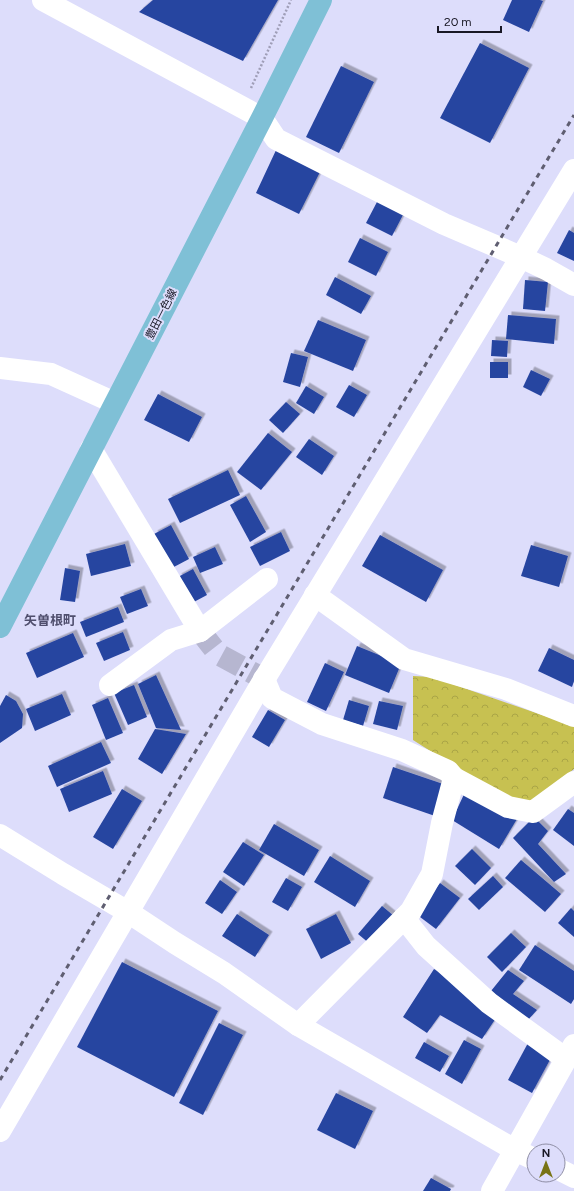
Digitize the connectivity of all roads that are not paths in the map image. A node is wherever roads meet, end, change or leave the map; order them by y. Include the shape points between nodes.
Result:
1 (43, 0) edge
2 (321, 0) edge
3 (262, 118) junction
4 (574, 170) edge
5 (521, 257) junction
6 (574, 285) edge
7 (0, 368) edge
8 (115, 403) junction
9 (91, 449) junction
10 (267, 579) dead end
11 (315, 595) junction
12 (0, 627) edge
13 (200, 631) junction
14 (264, 679) junction
15 (110, 685) dead end
16 (574, 716) edge
17 (454, 778) junction
18 (574, 782) edge
19 (0, 834) edge
20 (128, 912) junction
21 (404, 918) junction
22 (298, 1025) junction
23 (570, 1052) edge
24 (0, 1131) edge
25 (524, 1154) edge
26 (492, 1191) edge

1 - 3 street
2 - 3 main road, 豊田一色線
3 - 5 street via 276,139 444,224
3 - 8 main road, 豊田一色線
4 - 5 street
5 - 6 street
5 - 11 street
7 - 8 street via 51,374
8 - 9 main road, 豊田一色線
9 - 12 main road, 豊田一色線
9 - 13 street
10 - 13 street
11 - 14 street
11 - 16 street via 404,659 506,690
13 - 15 street via 171,640
14 - 17 street via 272,698 315,721 402,750 448,771
14 - 20 street
17 - 18 street via 508,807 533,812
17 - 21 street via 432,874 411,911
19 - 20 street
20 - 22 street via 224,973
20 - 24 street
21 - 22 street
21 - 23 street via 426,946 489,1003
22 - 25 street
23 - 25 street
25 - 26 street

